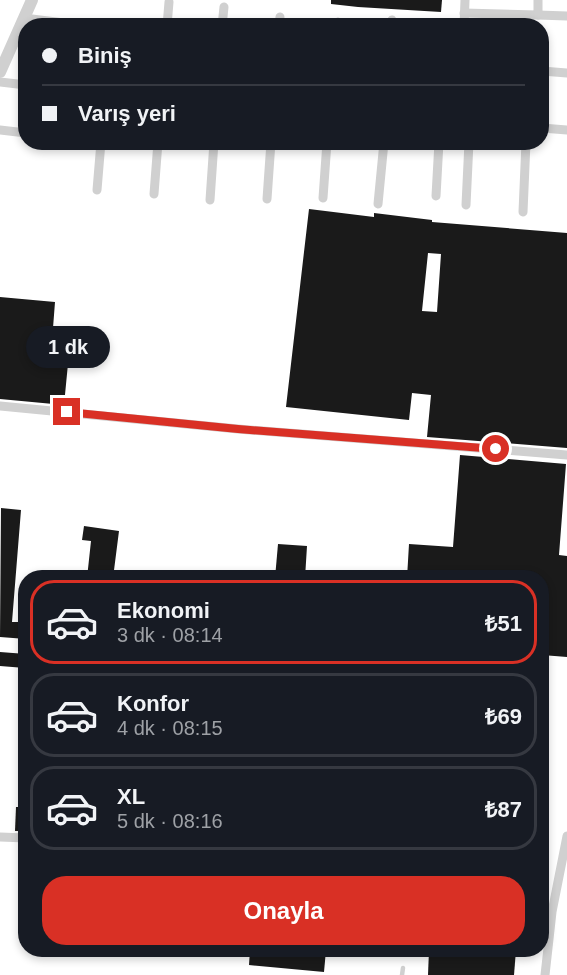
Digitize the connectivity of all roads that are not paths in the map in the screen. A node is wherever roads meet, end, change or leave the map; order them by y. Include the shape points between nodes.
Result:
1 (32, 0) edge
2 (38, 0) edge
3 (465, 0) edge
4 (538, 0) edge
5 (169, 2) dead end
6 (224, 8) dead end
7 (464, 13) junction
8 (538, 15) junction
9 (567, 16) edge
10 (27, 18) edge
11 (29, 18) edge
12 (168, 18) edge
13 (223, 18) edge
14 (464, 18) edge
15 (18, 40) edge
16 (549, 72) edge
17 (567, 73) edge
18 (0, 78) edge
19 (18, 83) edge
20 (0, 93) edge
21 (549, 129) edge
22 (0, 130) edge
23 (567, 130) edge
24 (18, 132) edge
25 (100, 150) edge
26 (157, 150) edge
27 (213, 150) edge
28 (270, 150) edge
29 (326, 150) edge
30 (383, 150) edge
31 (439, 150) edge
32 (469, 150) edge
33 (526, 150) edge
34 (97, 190) dead end
35 (154, 194) dead end
36 (436, 196) dead end
37 (323, 198) dead end
38 (267, 199) dead end
39 (210, 200) dead end
40 (378, 204) dead end
41 (466, 205) dead end
42 (523, 212) dead end
43 (0, 406) edge
44 (567, 455) edge
45 (567, 836) edge
46 (0, 837) edge
47 (18, 838) edge
48 (549, 939) edge
49 (547, 957) edge
50 (404, 968) dead end
51 (402, 975) edge
52 (545, 975) edge

1 - 10 street
2 - 11 street
3 - 7 street
4 - 8 street
5 - 12 street
6 - 13 street
7 - 8 street
7 - 14 street
8 - 9 street
15 - 18 street
16 - 17 street
18 - 19 street
18 - 20 street
21 - 23 street
22 - 24 street
25 - 34 street
26 - 35 street
27 - 39 street
28 - 38 street
29 - 37 street
30 - 40 street
31 - 36 street
32 - 41 street
33 - 42 street
43 - 44 street
45 - 48 street
46 - 47 street
49 - 52 street
50 - 51 lane

